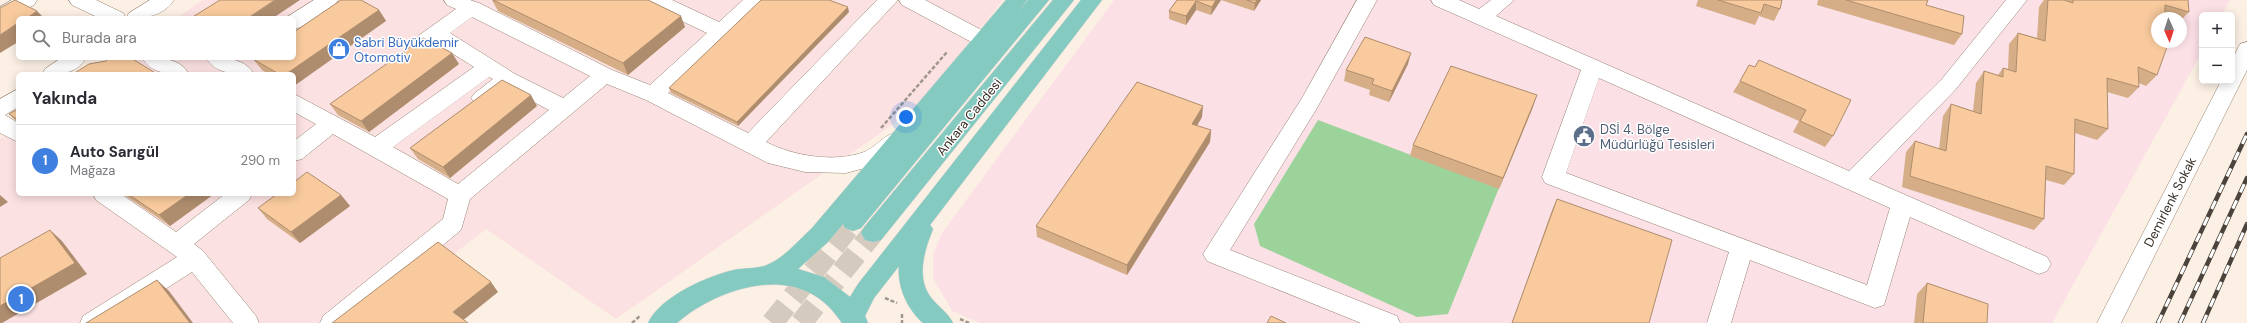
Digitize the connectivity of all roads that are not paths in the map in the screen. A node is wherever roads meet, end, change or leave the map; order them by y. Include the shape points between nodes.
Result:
1 (27, 0) edge
2 (79, 0) edge
3 (164, 0) edge
4 (328, 0) edge
5 (655, 0) edge
6 (754, 0) edge
7 (888, 0) edge
8 (909, 0) edge
9 (1017, 0) edge
10 (1039, 0) edge
11 (1064, 0) edge
12 (1092, 0) edge
13 (1367, 0) edge
14 (1441, 0) edge
15 (1504, 0) edge
16 (2017, 0) edge
17 (465, 3) edge
18 (0, 16) edge
19 (112, 16) edge
20 (139, 16) edge
21 (1481, 18) junction
22 (296, 21) edge
23 (720, 31) junction
24 (436, 34) junction
25 (984, 40) junction
26 (2247, 49) edge
27 (410, 52) edge
28 (73, 60) edge
29 (155, 60) edge
30 (489, 67) junction
31 (1593, 67) junction
32 (55, 72) edge
33 (176, 72) edge
34 (2235, 74) edge
35 (606, 75) junction
36 (508, 79) junction
37 (2230, 84) edge
38 (653, 95) junction
39 (16, 98) edge
40 (339, 102) edge
41 (296, 103) edge
42 (564, 108) junction
43 (0, 109) edge
44 (465, 110) edge
45 (326, 119) junction
46 (909, 130) junction
47 (752, 144) junction
48 (416, 146) edge
49 (296, 148) edge
50 (376, 148) junction
51 (398, 160) junction
52 (1852, 182) junction
53 (460, 195) junction
54 (107, 196) edge
55 (239, 196) edge
56 (1902, 204) junction
57 (929, 210) junction
58 (854, 222) tunnel mouth
59 (873, 233) tunnel mouth
60 (1742, 248) junction
61 (186, 251) junction
62 (2039, 264) dead end
63 (769, 275) junction
64 (856, 321) edge
65 (92, 323) edge
66 (247, 323) edge
67 (332, 323) edge
68 (660, 323) edge
69 (941, 323) edge
70 (1388, 323) edge
71 (1719, 323) edge
72 (2109, 323) edge

1 - 18 street
2 - 19 street
3 - 20 street
4 - 22 street
5 - 23 street
6 - 23 street
7 - 47 street
8 - 25 street
9 - 25 main road
10 - 58 main road, Ankara Caddesi
11 - 59 main road, Ankara Caddesi
12 - 57 main road
13 - 70 street via 1310,103 1215,254
14 - 21 street
15 - 21 street
16 - 52 street via 1949,84
17 - 24 street
17 - 35 street
21 - 31 street
23 - 38 street
24 - 27 street
24 - 30 street
25 - 46 main road
26 - 34 street, Demirlenk Sokak
28 - 32 street
29 - 33 street
30 - 36 street
30 - 50 street
31 - 52 street
31 - 60 street via 1553,177
35 - 38 street
35 - 42 street
36 - 42 street
36 - 44 street
37 - 72 street, Demirlenk Sokak
38 - 47 street
39 - 43 street
40 - 45 street
41 - 45 street
42 - 53 street
45 - 49 street
45 - 50 street
46 - 47 street via 872,158 846,165 805,164 776,157
46 - 63 main road via 820,234 785,267
48 - 51 street
50 - 51 street
51 - 53 street
52 - 56 street
53 - 67 street via 453,224
54 - 61 street
55 - 61 street
56 - 60 street via 1875,298
56 - 62 street
57 - 64 main road via 866,291
57 - 69 main road via 917,237 910,278 916,298 924,309
60 - 71 street
61 - 65 street
61 - 66 street
63 - 64 main road via 798,278 818,286 835,296
63 - 68 main road via 733,280 714,286 681,304

